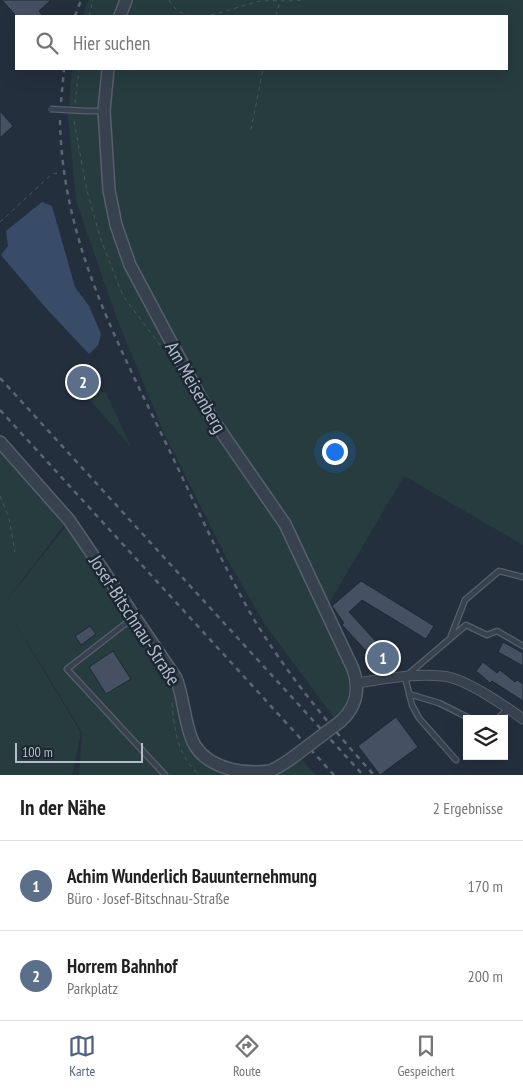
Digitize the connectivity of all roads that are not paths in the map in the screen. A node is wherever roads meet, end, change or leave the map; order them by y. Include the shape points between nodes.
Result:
1 (126, 0) edge
2 (120, 15) edge
3 (108, 70) edge
4 (50, 109) dead end
5 (104, 111) junction
6 (0, 442) edge
7 (523, 577) edge
8 (134, 617) junction
9 (450, 637) junction
10 (523, 646) edge
11 (406, 676) junction
12 (357, 683) junction
13 (409, 694) junction
14 (509, 708) junction
15 (463, 715) edge
16 (501, 715) edge
17 (523, 719) edge
18 (456, 760) dead end
19 (165, 775) edge

1 - 2 street
3 - 5 street, Am Meisenberg
4 - 5 lane, bridge
5 - 12 street, Am Meisenberg via 109,190 116,225 130,265 211,418 285,524
6 - 8 street, Josef-Bitschnau-Straße via 69,520
7 - 9 lane via 499,571 465,600
8 - 12 street, Josef-Bitschnau-Straße, bridge via 176,678 193,742 204,757 232,772 268,771 296,755 341,721 354,702
8 - 19 lane via 67,669
9 - 10 lane via 466,624 487,635 497,632
9 - 11 lane
11 - 12 street
11 - 13 lane
11 - 14 street via 444,676 491,696
13 - 15 lane
13 - 18 lane via 419,718
14 - 16 lane
14 - 17 street

